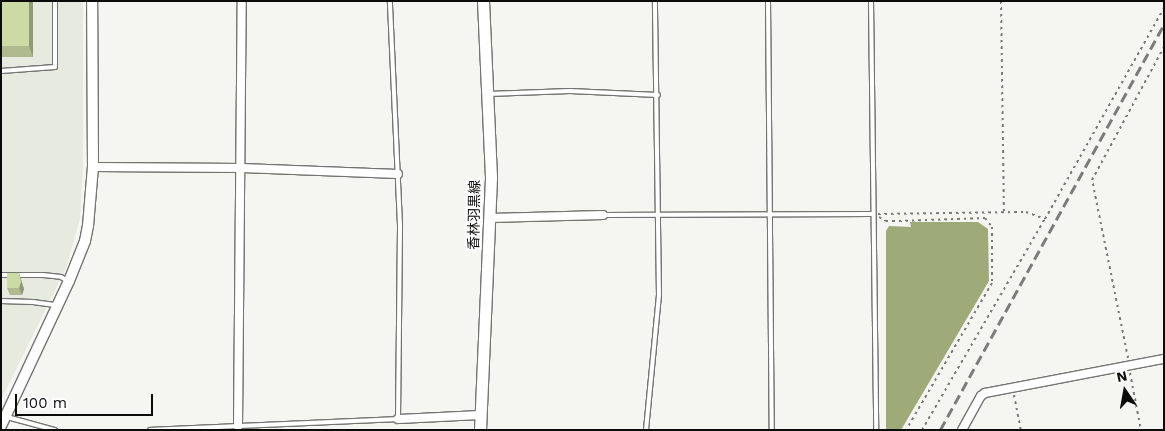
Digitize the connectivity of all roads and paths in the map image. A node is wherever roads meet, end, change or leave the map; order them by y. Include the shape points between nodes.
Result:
1 (56, 1) edge
2 (92, 1) edge
3 (242, 1) edge
4 (390, 1) edge
5 (483, 1) edge
6 (655, 1) edge
7 (768, 1) edge
8 (871, 1) edge
9 (1001, 1) edge
10 (1164, 8) edge
11 (1164, 47) edge
12 (1162, 54) edge
13 (1, 71) edge
14 (487, 94) junction
15 (658, 95) junction
16 (93, 167) junction
17 (242, 168) junction
18 (398, 174) junction
19 (1004, 212) junction
20 (769, 214) junction
21 (873, 214) junction
22 (603, 215) joint
23 (659, 215) junction
24 (490, 218) junction
25 (1045, 219) junction
26 (1, 275) edge
27 (69, 281) junction
28 (1, 301) edge
29 (57, 306) junction
30 (1164, 359) edge
31 (1129, 365) junction
32 (1013, 388) junction
33 (481, 415) junction
34 (398, 419) junction
35 (3, 421) edge
36 (237, 428) edge
37 (55, 430) edge
38 (150, 430) edge
39 (480, 430) edge
40 (646, 430) edge
41 (772, 430) edge
42 (876, 430) edge
43 (906, 430) edge
44 (922, 430) edge
45 (962, 430) edge
46 (1021, 430) edge
47 (1142, 430) edge

1 - 13 lane via 55,67
2 - 16 street
3 - 17 street
4 - 18 lane
5 - 14 main road, 香林羽黒線
6 - 15 lane
7 - 20 lane
8 - 21 lane
9 - 19 path
10 - 25 path
11 - 12 path
12 - 31 path via 1092,180
14 - 15 lane via 570,91
14 - 24 main road, 香林羽黒線
15 - 23 lane
16 - 17 street
16 - 27 street via 85,241
17 - 18 street
17 - 36 street
18 - 34 lane
19 - 21 path
19 - 25 path via 1026,212
20 - 21 lane
20 - 23 lane
20 - 41 lane
21 - 42 lane
21 - 43 path via 886,220 985,218 992,227 992,283
22 - 23 lane
22 - 24 street
23 - 40 lane via 659,295
24 - 33 main road, 香林羽黒線
25 - 44 path
26 - 27 lane via 43,275
27 - 29 street
28 - 29 lane
29 - 35 street
30 - 31 street
31 - 32 street
31 - 47 path
32 - 45 street via 981,396
32 - 46 path
33 - 34 street
33 - 39 main road, 香林羽黒線
34 - 36 lane
35 - 37 lane
36 - 38 lane

